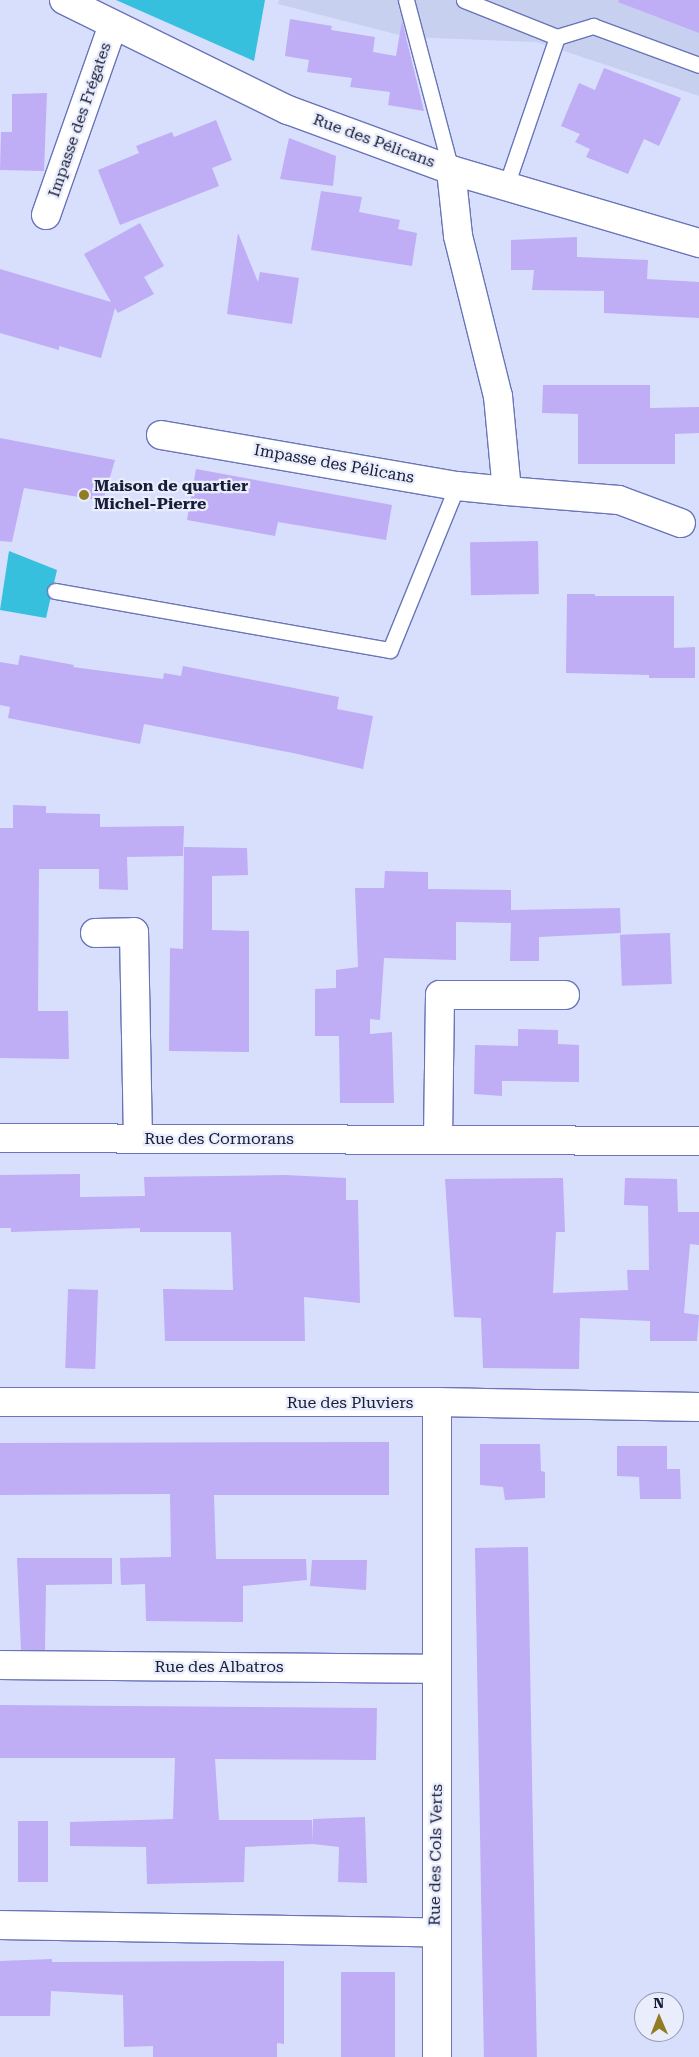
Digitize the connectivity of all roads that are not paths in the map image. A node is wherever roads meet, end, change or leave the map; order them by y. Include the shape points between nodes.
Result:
1 (64, 0) edge
2 (406, 0) edge
3 (464, 0) edge
4 (113, 24) junction
5 (557, 37) junction
6 (699, 65) edge
7 (451, 170) junction
8 (506, 186) junction
9 (46, 215) dead end
10 (699, 243) edge
11 (161, 435) dead end
12 (457, 486) junction
13 (507, 491) junction
14 (681, 523) dead end
15 (55, 591) dead end
16 (95, 933) dead end
17 (565, 995) dead end
18 (0, 1138) edge
19 (138, 1139) junction
20 (438, 1139) junction
21 (699, 1141) edge
22 (0, 1402) edge
23 (438, 1402) junction
24 (699, 1407) edge
25 (0, 1665) edge
26 (437, 1669) junction
27 (0, 1925) edge
28 (437, 1933) junction
29 (437, 2057) edge

1 - 4 street, Rue des Pélicans
2 - 7 lane
3 - 5 lane
4 - 7 street, Rue des Pélicans via 288,110
4 - 9 street, Impasse des Frégates
5 - 6 lane via 593,26
5 - 8 lane
7 - 8 street, Rue des Pélicans
7 - 13 street via 458,236 498,396
8 - 10 street, Rue des Pélicans
11 - 12 street, Impasse des Pélicans
12 - 13 street, Impasse des Pélicans
12 - 15 lane via 390,650
13 - 14 street, Impasse des Pélicans via 619,500
16 - 19 street via 134,932
17 - 20 street via 440,995
18 - 19 street, Rue des Cormorans
19 - 20 street, Rue des Cormorans
20 - 21 street, Rue des Cormorans
22 - 23 street, Rue des Pluviers
23 - 24 street, Rue des Pluviers
23 - 26 street, Rue des Cols Verts
25 - 26 street, Rue des Albatros
26 - 28 street, Rue des Cols Verts
27 - 28 street, Rue des Cols Verts
28 - 29 street

